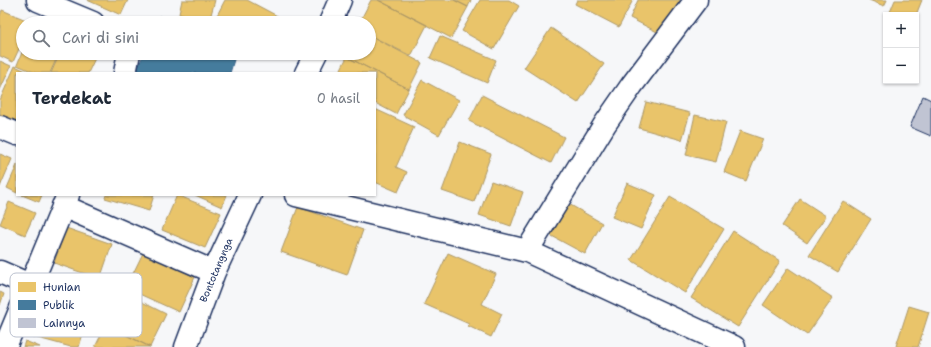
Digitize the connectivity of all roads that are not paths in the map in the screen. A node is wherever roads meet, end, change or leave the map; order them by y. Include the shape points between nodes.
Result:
1 (38, 0) edge
2 (340, 0) edge
3 (696, 0) edge
4 (76, 16) edge
5 (333, 16) edge
6 (128, 60) edge
7 (312, 60) edge
8 (125, 72) edge
9 (306, 72) edge
10 (0, 126) edge
11 (16, 134) edge
12 (250, 196) edge
13 (300, 196) edge
14 (66, 200) edge
15 (527, 251) junction
16 (0, 272) edge
17 (214, 272) junction
18 (35, 273) edge
19 (10, 276) edge
20 (10, 335) edge
21 (5, 347) edge
22 (186, 347) edge
23 (734, 347) edge

1 - 4 street
2 - 5 street
3 - 15 street via 605,124
6 - 8 street
7 - 9 street
10 - 11 street
12 - 17 street, Bontotangnga
13 - 15 street
14 - 17 street
14 - 18 street
15 - 23 street
16 - 19 street
17 - 22 street, Bontotangnga
20 - 21 street

